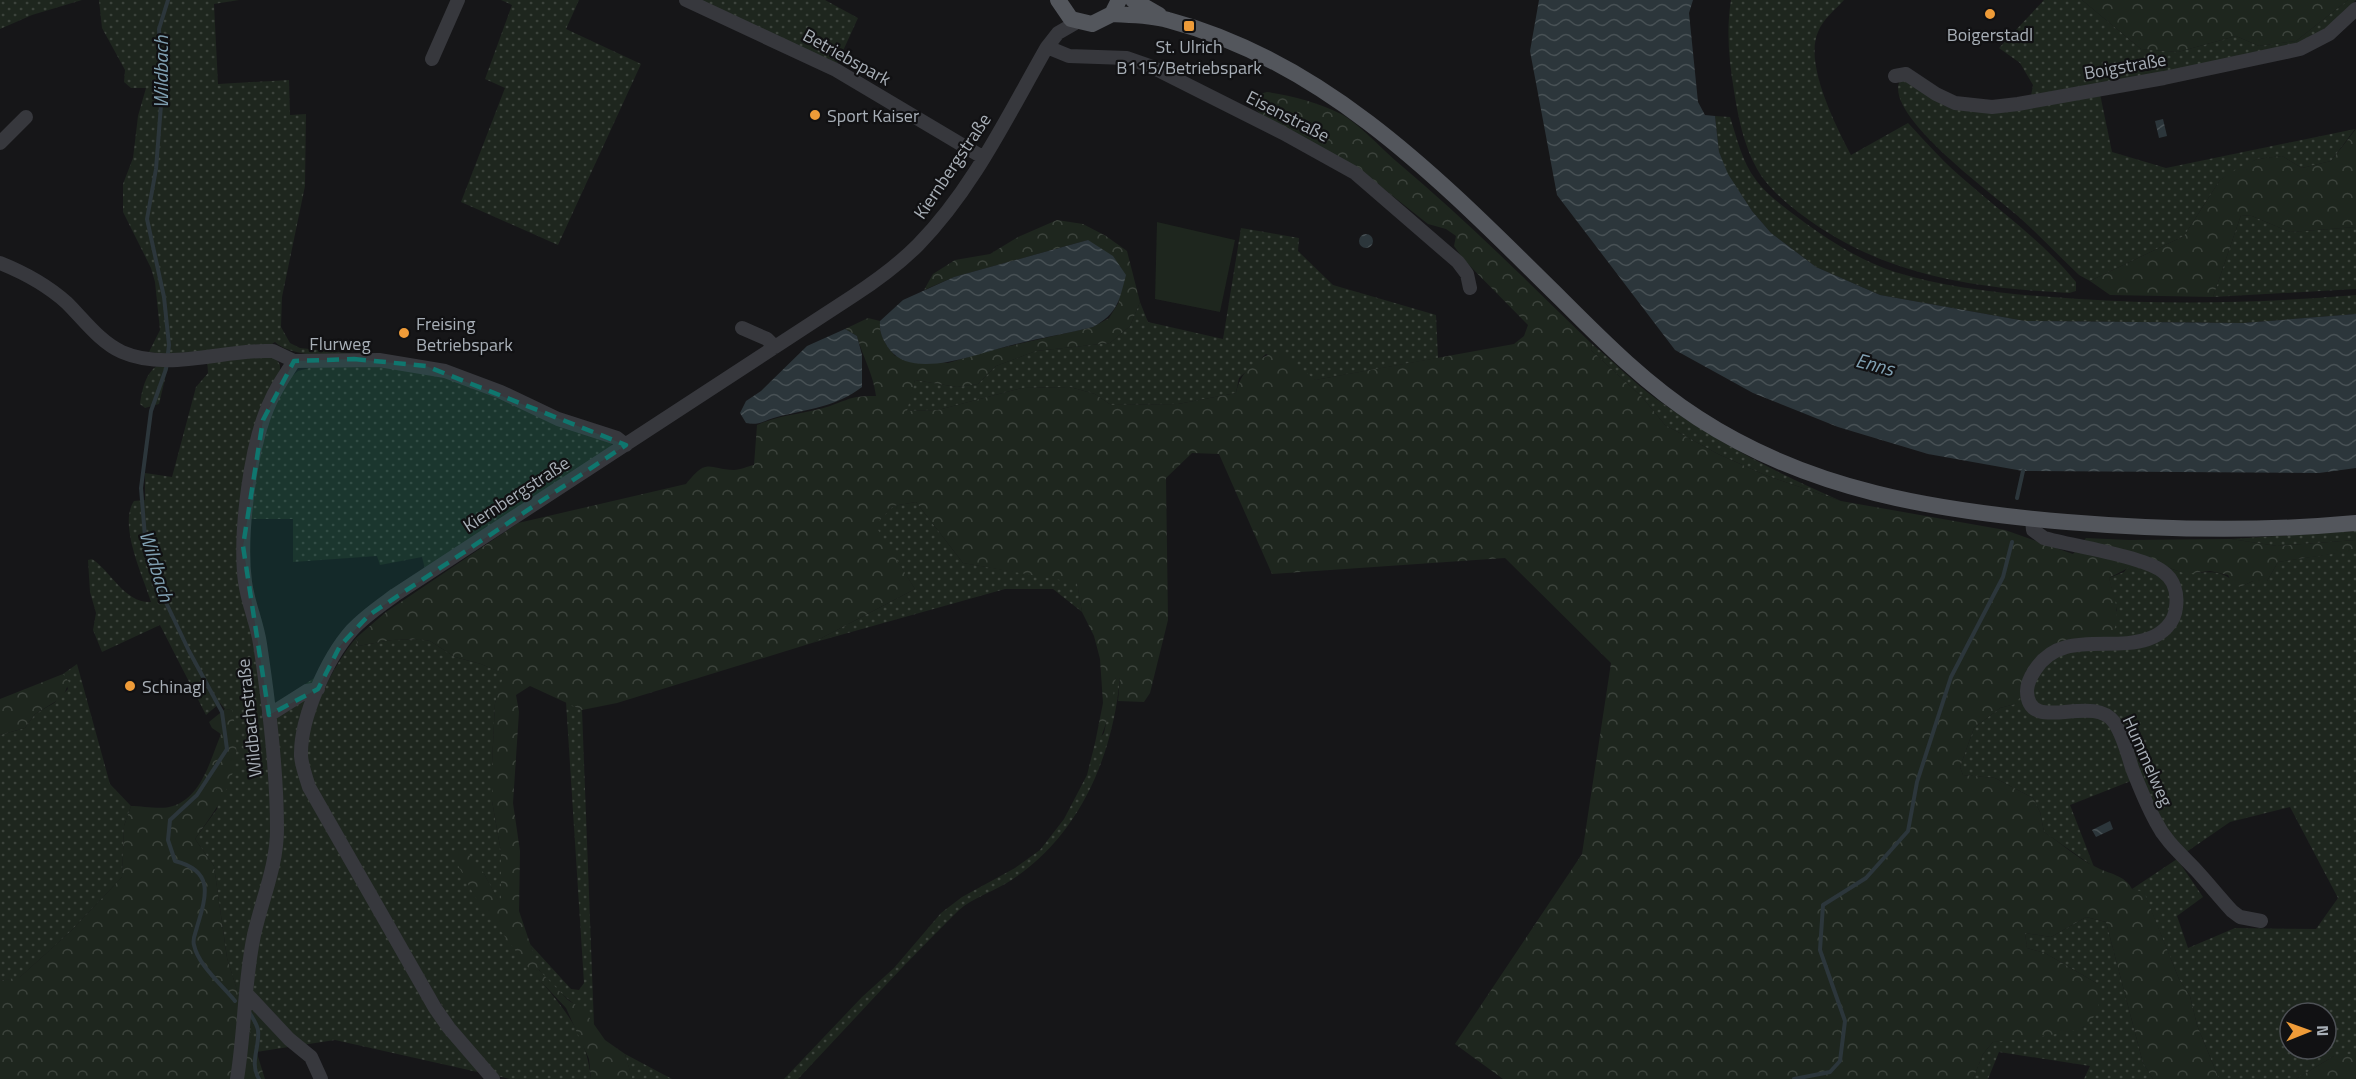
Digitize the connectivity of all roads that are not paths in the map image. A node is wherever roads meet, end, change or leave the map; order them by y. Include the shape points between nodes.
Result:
1 (458, 0) edge
2 (686, 0) edge
3 (1133, 0) edge
4 (1059, 4) edge
5 (1116, 7) edge
6 (2356, 9) edge
7 (1165, 19) junction
8 (1077, 22) junction
9 (1058, 33) junction
10 (1047, 47) junction
11 (432, 59) dead end
12 (1895, 76) dead end
13 (26, 117) dead end
14 (0, 143) edge
15 (984, 158) junction
16 (0, 263) edge
17 (1470, 288) dead end
18 (742, 328) dead end
19 (775, 348) junction
20 (294, 361) junction
21 (626, 445) junction
22 (2032, 519) junction
23 (2356, 524) edge
24 (318, 689) junction
25 (269, 715) junction
26 (2261, 921) dead end
27 (246, 993) junction
28 (237, 1079) edge
29 (321, 1079) edge
30 (494, 1079) edge

1 - 11 street
2 - 15 street, Betriebspark via 836,70
3 - 7 main road
4 - 8 main road
4 - 9 street
5 - 7 main road
5 - 8 main road via 1100,22
6 - 12 street, Boigstraße via 2329,34 2300,49 2012,104 1955,103 1906,74
7 - 22 main road via 1259,55 1362,116 1431,172 1623,360 1697,418 1740,443 1854,490 1956,511
8 - 9 street, Kiernbergstraße
9 - 10 street, Kiernbergstraße
10 - 15 street, Kiernbergstraße
10 - 17 street, Eisenstraße via 1069,56 1126,58 1150,66 1328,157 1373,187 1453,256 1467,274
13 - 14 street
15 - 19 street, Kiernbergstraße via 933,228 899,263
16 - 20 street, Flurweg via 49,288 111,346 124,353 156,359 273,351
18 - 19 street via 767,339
19 - 21 street, Kiernbergstraße
20 - 21 street, Flurweg via 362,360 426,366 466,378
20 - 25 street, Wildbachstraße via 263,420 249,489 243,546 247,596 260,643
21 - 24 street, Kiernbergstraße via 445,561 369,615 340,645
22 - 23 main road via 2145,527
22 - 26 street, Hummelweg via 2033,530 2044,538 2161,570 2172,582 2177,600 2172,620 2157,636 2132,642 2073,645 2052,653 2030,678 2029,701 2045,713 2086,708 2110,717 2121,734 2140,790 2171,846 2240,918
24 - 25 street via 307,691
24 - 30 street, Kiernbergstraße via 302,741 302,764 309,787 435,1008
25 - 27 street, Wildbachstraße via 277,853 254,936
27 - 28 street, Wildbachstraße
27 - 29 street via 311,1057

